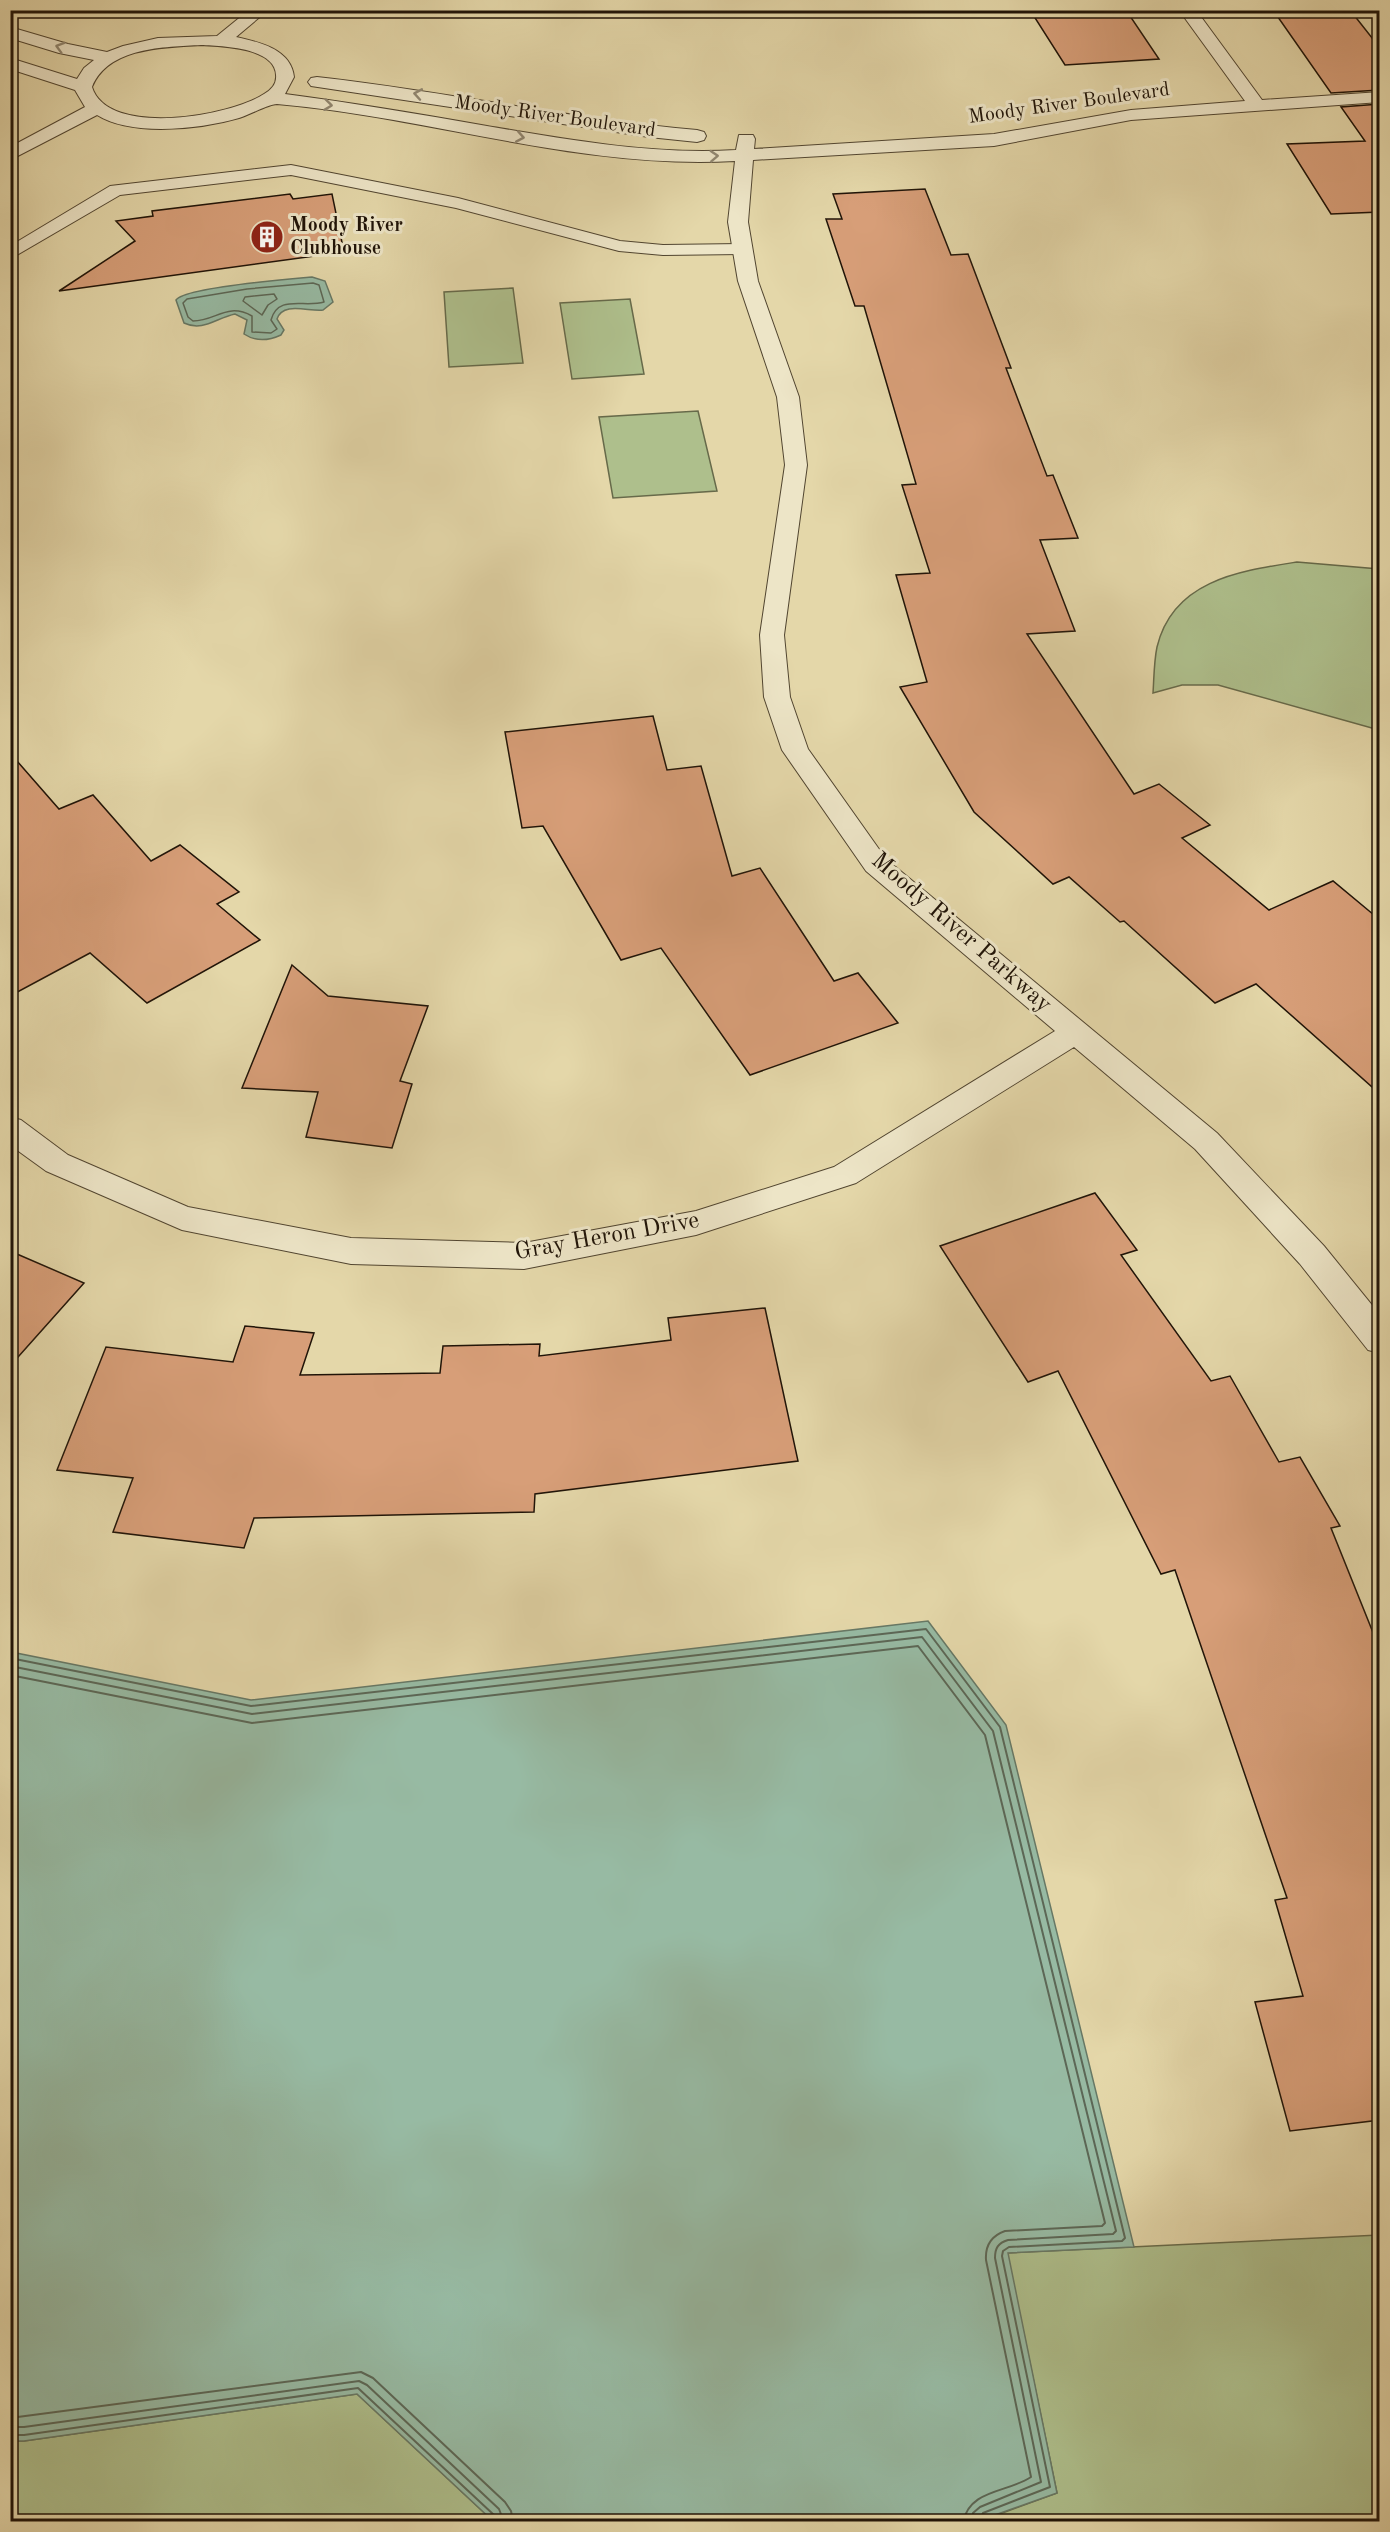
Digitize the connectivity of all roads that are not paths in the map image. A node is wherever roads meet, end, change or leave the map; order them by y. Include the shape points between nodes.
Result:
1 (260, 10) edge
2 (1187, 10) edge
3 (10, 32) edge
4 (220, 41) junction
5 (110, 58) junction
6 (10, 63) edge
7 (286, 79) junction
8 (83, 87) junction
9 (270, 98) junction
10 (1380, 98) edge
11 (1257, 106) junction
12 (96, 108) junction
13 (732, 142) junction
14 (10, 155) edge
15 (10, 237) edge
16 (28, 243) junction
17 (742, 249) junction
18 (10, 254) edge
19 (1075, 1032) junction
20 (10, 1128) edge
21 (1380, 1340) edge

1 - 4 street
2 - 11 street
5 -> 3 street
4 - 5 street via 170,42
4 - 7 street via 260,49 279,60
5 - 8 street via 90,71
6 - 8 street
7 - 9 street
13 -> 7 street, Moody River Boulevard via 579,122 381,88
8 - 12 street via 88,101
9 - 12 street via 230,116 195,122 134,120
9 -> 13 street, Moody River Boulevard via 578,147 689,158
10 - 11 street, Moody River Boulevard
11 - 13 street, Moody River Boulevard via 1131,115 994,141 872,148
12 - 14 street
13 - 17 street, Moody River Parkway
15 - 16 lane
16 - 17 lane via 116,190 291,170 458,203 619,246
16 - 18 lane
17 - 19 street, Moody River Parkway via 748,281 788,397 796,465 772,635 777,697 795,750 876,865
19 - 20 street, Gray Heron Drive via 845,1175 696,1223 524,1256 351,1251 182,1218 57,1163
19 - 21 street, Moody River Parkway via 1206,1142 1312,1255

